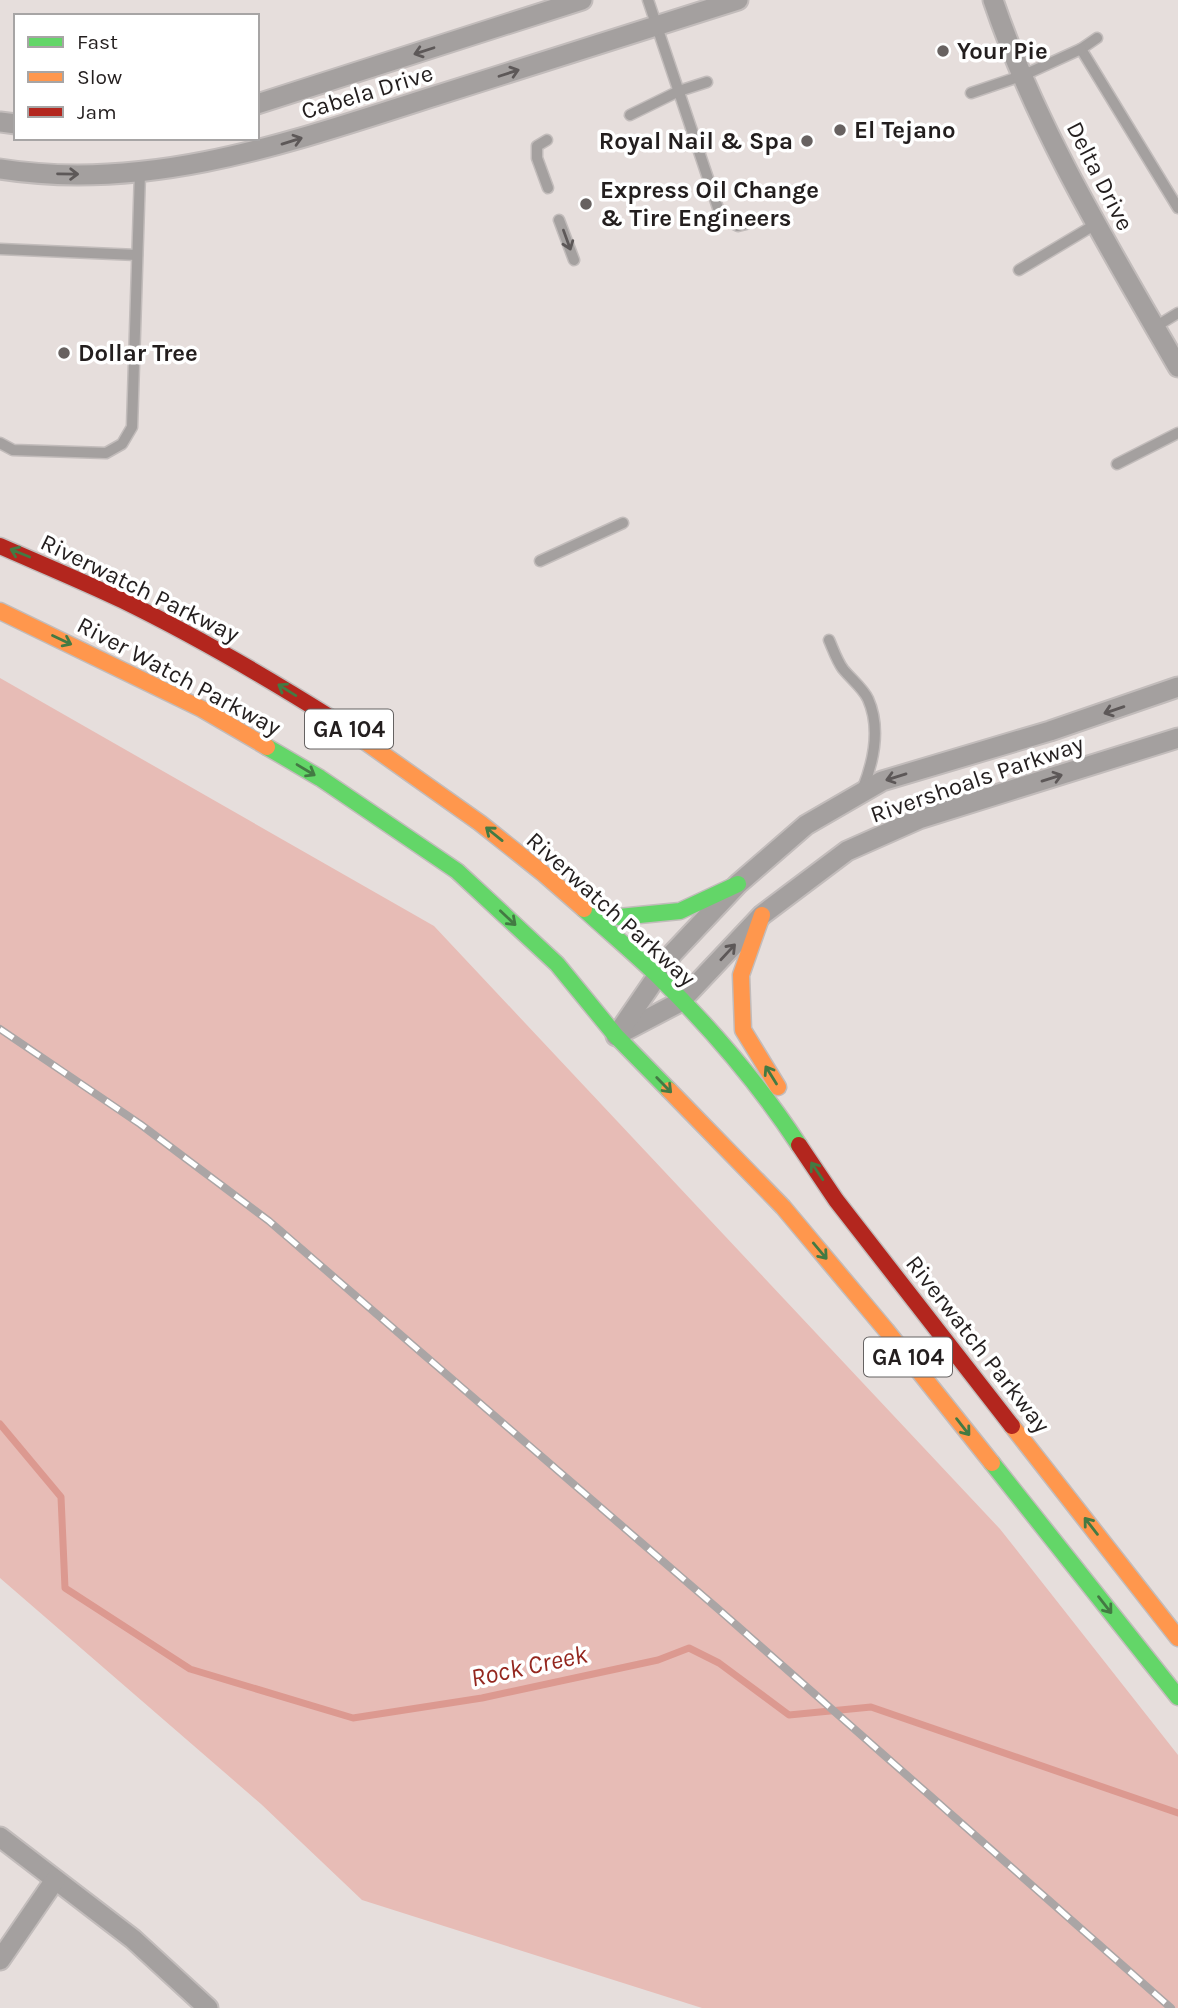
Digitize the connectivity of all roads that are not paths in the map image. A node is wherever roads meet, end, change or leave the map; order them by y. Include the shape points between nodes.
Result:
1 (582, 0) edge
2 (648, 0) edge
3 (738, 0) edge
4 (993, 0) edge
5 (657, 26) junction
6 (1097, 38) dead end
7 (1081, 49) junction
8 (1024, 75) junction
9 (707, 82) dead end
10 (679, 91) junction
11 (971, 93) dead end
12 (259, 103) edge
13 (630, 115) dead end
14 (547, 140) dead end
15 (0, 169) edge
16 (140, 172) junction
17 (548, 188) dead end
18 (1178, 208) edge
19 (559, 220) dead end
20 (754, 222) dead end
21 (1096, 224) junction
22 (0, 249) edge
23 (137, 255) junction
24 (574, 260) dead end
25 (1019, 270) dead end
26 (1178, 313) edge
27 (1154, 327) junction
28 (1178, 368) edge
29 (1178, 433) edge
30 (0, 443) edge
31 (1117, 464) dead end
32 (623, 523) dead end
33 (0, 546) edge
34 (540, 561) dead end
35 (0, 611) edge
36 (829, 640) dead end
37 (1178, 687) edge
38 (1178, 738) edge
39 (861, 793) junction
40 (544, 874) junction
41 (737, 884) junction
42 (762, 915) junction
43 (657, 975) junction
44 (680, 1002) junction
45 (616, 1036) junction
46 (785, 1096) dead end
47 (890, 1244) dead end
48 (929, 1316) junction
49 (1178, 1638) edge
50 (1178, 1697) edge
51 (0, 1837) edge
52 (55, 1880) junction
53 (0, 1960) edge
54 (208, 2008) edge

1 -> 12 street, Cabela Drive
2 - 5 lane
3 - 5 street, Cabela Drive
4 - 8 street, Delta Drive
5 - 10 lane
16 -> 5 street, Cabela Drive via 250,154
6 - 7 lane
7 - 8 lane
7 - 18 lane
8 - 11 lane
8 - 21 street, Delta Drive
9 - 10 lane
10 - 13 lane
10 - 20 lane via 721,217 738,226
14 - 17 lane via 537,146 537,158
15 -> 16 street, Cabela Drive via 66,174
16 - 23 lane
19 -> 24 lane
21 - 25 lane
21 - 27 street, Delta Drive
22 - 23 lane
23 - 30 lane via 132,427 122,444 106,453 13,450
26 - 27 lane
27 - 28 street, Delta Drive
29 - 31 lane
32 - 34 lane
40 -> 33 main road, Riverwatch Parkway / GA 104 via 412,773 271,680 121,600
35 -> 45 main road, River Watch Parkway / GA 104 via 202,709 320,778 457,871 558,964
36 - 39 lane via 842,667 867,697 875,725 875,748
37 -> 39 street, Rivershoals Parkway via 882,781
42 -> 38 street, Rivershoals Parkway via 847,851 919,819
39 - 41 street, Rivershoals Parkway via 806,825
40 - 41 main road via 619,916 680,911
40 - 43 main road, Riverwatch Parkway / GA 104
41 - 43 street, Rivershoals Parkway
44 -> 42 street, Rivershoals Parkway
46 -> 42 main road via 743,1030 741,975
43 - 44 main road, Riverwatch Parkway / GA 104
43 - 45 street, Rivershoals Parkway
44 - 45 street, Rivershoals Parkway
48 -> 44 main road, Riverwatch Parkway / GA 104 via 836,1200 732,1056
45 -> 50 main road, GA 104 via 783,1207
47 - 48 main road
49 -> 48 main road, Riverwatch Parkway / GA 104
51 - 52 street
52 - 53 street
52 - 54 street via 133,1938

